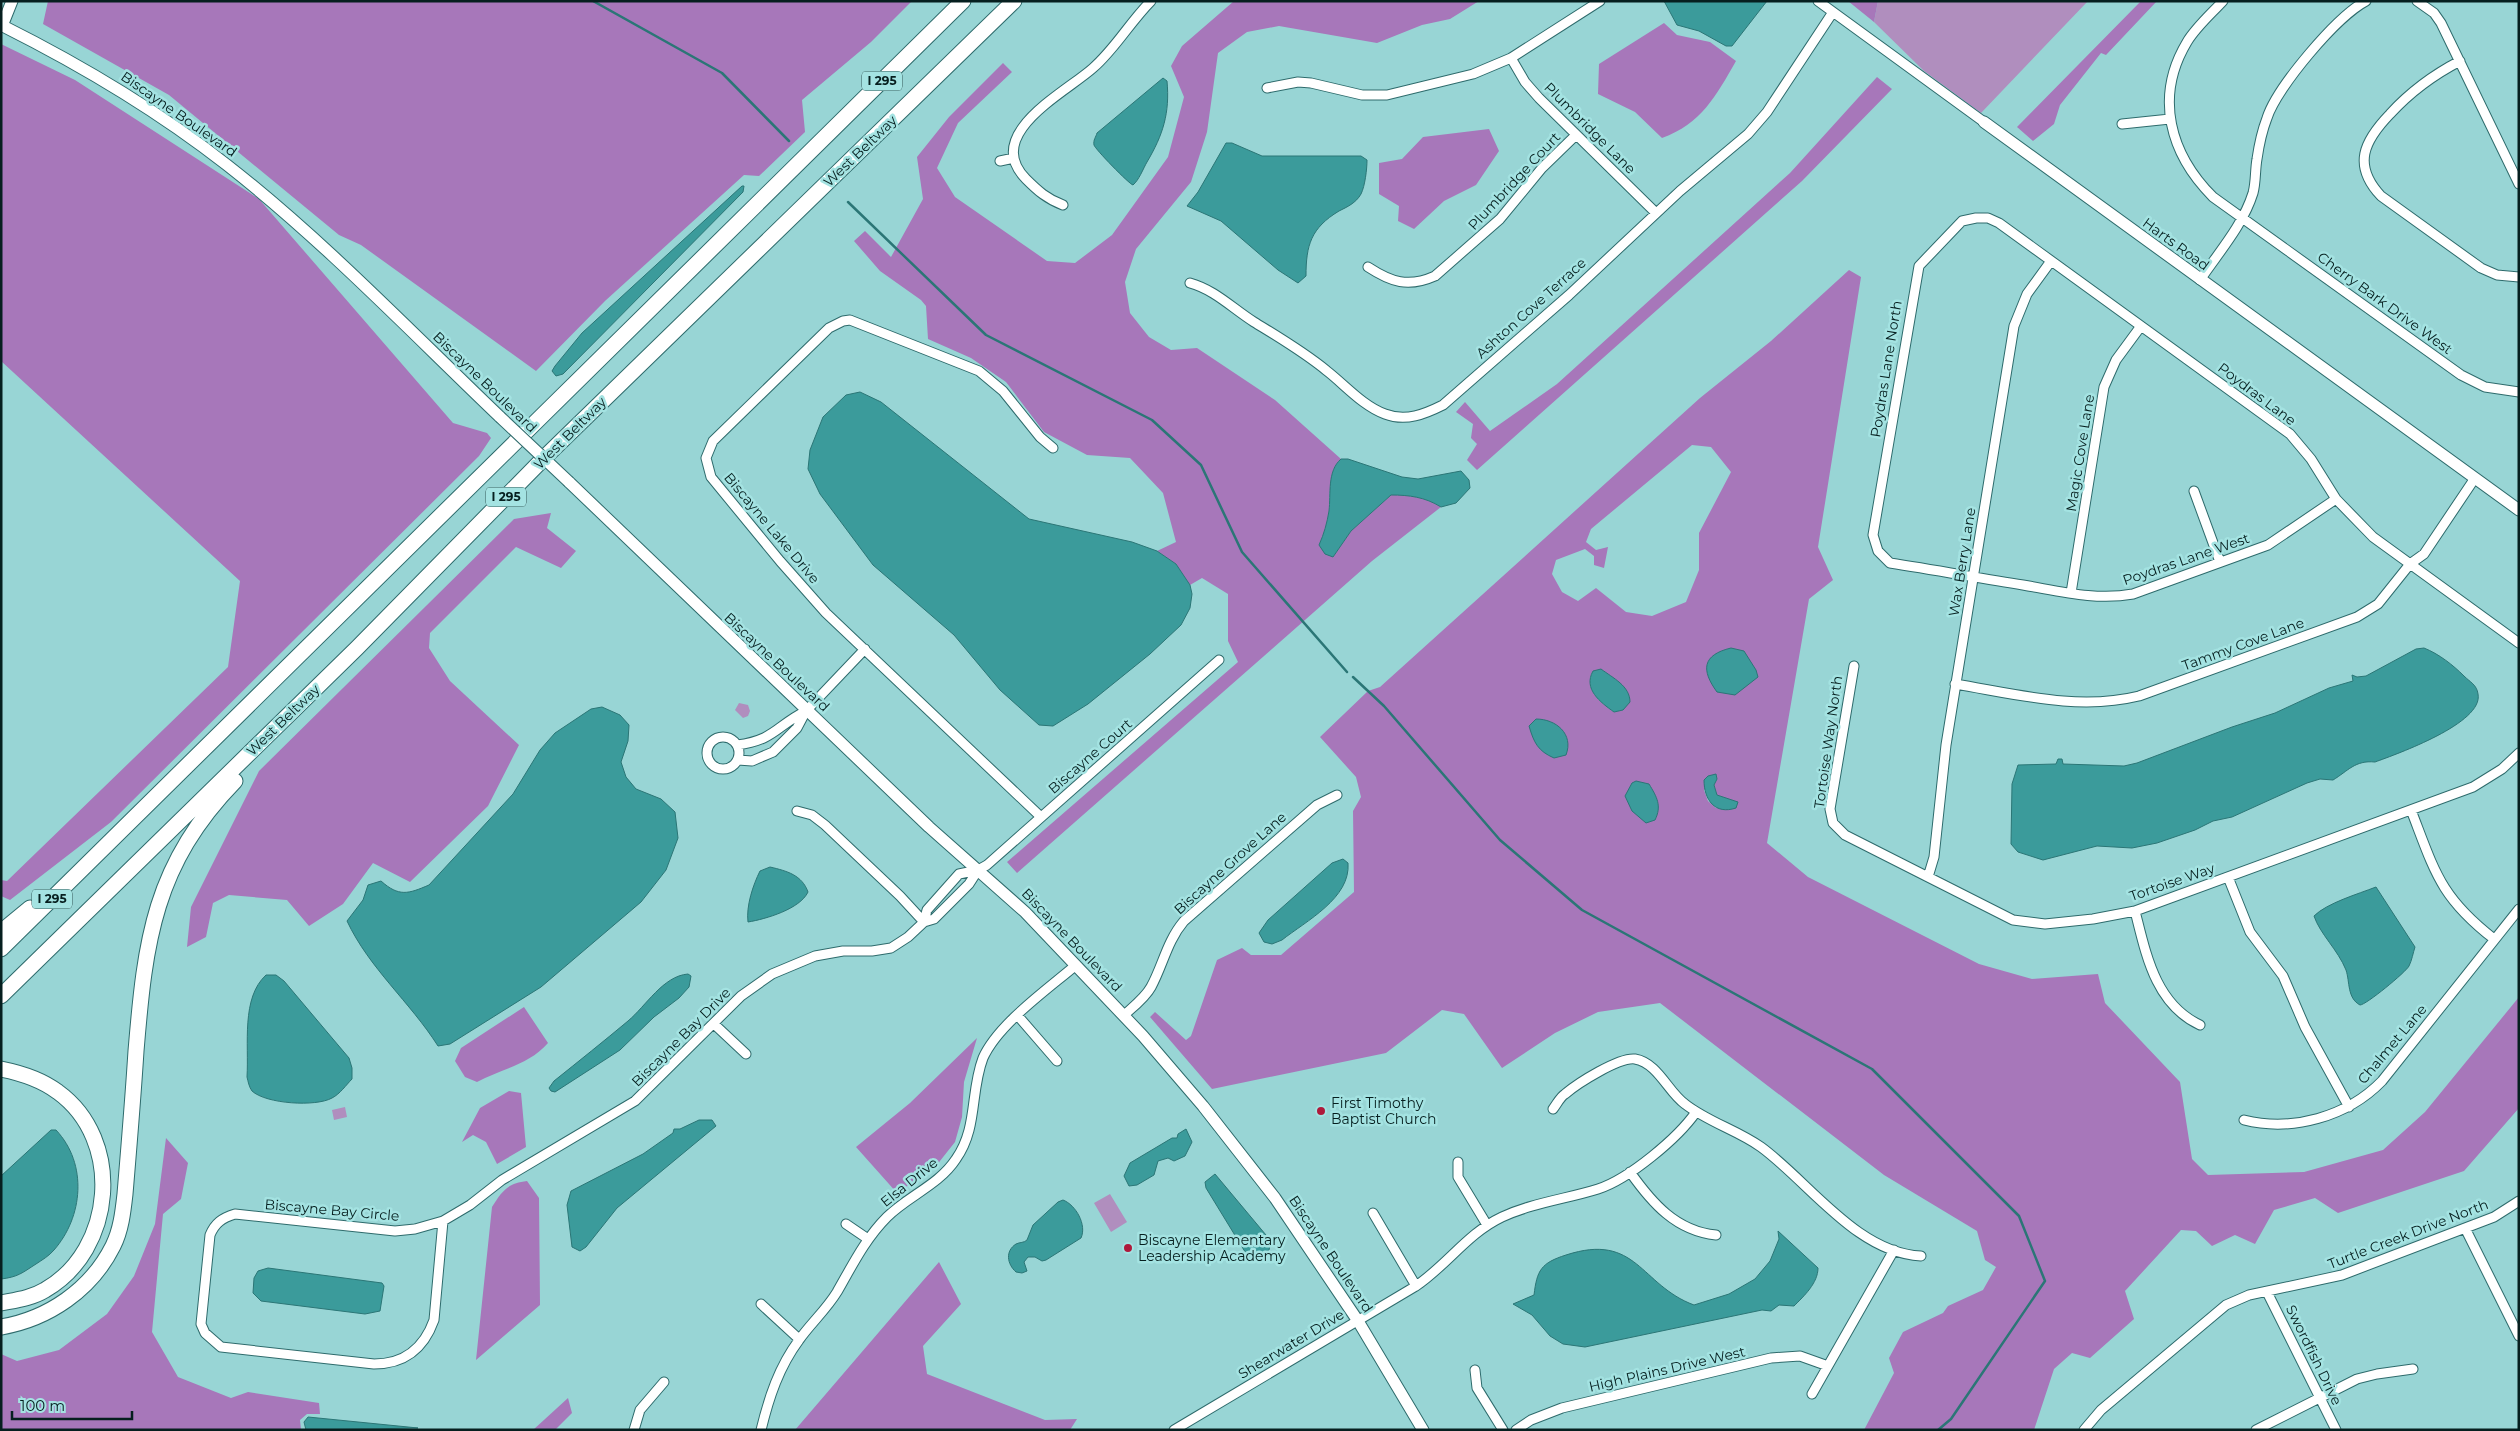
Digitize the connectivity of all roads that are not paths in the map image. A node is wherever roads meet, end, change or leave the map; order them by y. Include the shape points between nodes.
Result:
1 (12, 1) edge
2 (963, 1) edge
3 (1014, 1) edge
4 (1151, 1) edge
5 (1600, 1) edge
6 (1818, 1) edge
7 (2223, 1) edge
8 (2366, 1) edge
9 (2417, 1) edge
10 (1834, 12) junction
11 (2, 26) edge
12 (1511, 58) junction
13 (2460, 61) junction
14 (1267, 88) dead end
15 (2170, 119) junction
16 (1984, 122) joint
17 (2122, 124) dead end
18 (1576, 135) junction
19 (1014, 158) junction
20 (1000, 160) dead end
21 (2519, 184) edge
22 (1063, 205) dead end
23 (1656, 213) junction
24 (1976, 218) joint
25 (2243, 218) junction
26 (2051, 261) junction
27 (1368, 267) dead end
28 (2519, 277) edge
29 (2200, 280) junction
30 (1190, 283) dead end
31 (2141, 326) junction
32 (2519, 392) edge
33 (1053, 448) dead end
34 (2475, 478) junction
35 (2194, 491) dead end
36 (2336, 499) junction
37 (2519, 510) edge
38 (1878, 551) joint
39 (2220, 562) junction
40 (2410, 564) junction
41 (1973, 577) junction
42 (2071, 593) junction
43 (2519, 643) edge
44 (357, 648) junction
45 (865, 649) junction
46 (1220, 660) dead end
47 (1854, 666) dead end
48 (1955, 684) junction
49 (806, 711) junction
50 (737, 745) junction
51 (2519, 753) edge
52 (738, 760) junction
53 (1337, 795) dead end
54 (2410, 810) junction
55 (797, 811) dead end
56 (1041, 817) junction
57 (1833, 823) joint
58 (103, 850) junction
59 (978, 870) junction
60 (1928, 877) junction
61 (2228, 877) junction
62 (2519, 909) edge
63 (2135, 911) junction
64 (924, 922) junction
65 (1, 932) edge
66 (2494, 940) junction
67 (1, 949) edge
68 (1076, 965) junction
69 (1, 996) edge
70 (1124, 1015) junction
71 (1018, 1016) junction
72 (714, 1024) junction
73 (2200, 1025) dead end
74 (746, 1054) dead end
75 (1057, 1061) dead end
76 (1, 1069) edge
77 (2349, 1107) junction
78 (1554, 1109) dead end
79 (1696, 1112) junction
80 (2244, 1120) dead end
81 (1458, 1162) dead end
82 (1630, 1172) junction
83 (2519, 1201) edge
84 (1373, 1213) dead end
85 (443, 1221) junction
86 (846, 1224) dead end
87 (1487, 1226) junction
88 (2465, 1228) junction
89 (1716, 1236) dead end
90 (868, 1239) junction
91 (1894, 1250) junction
92 (1921, 1256) dead end
93 (1416, 1286) junction
94 (2268, 1292) junction
95 (1, 1303) edge
96 (761, 1304) dead end
97 (1358, 1321) junction
98 (1, 1327) edge
99 (2519, 1336) edge
100 (799, 1339) junction
101 (1828, 1366) junction
102 (2413, 1369) dead end
103 (1476, 1370) dead end
104 (664, 1382) dead end
105 (1812, 1394) dead end
106 (2320, 1397) junction
107 (1179, 1428) edge
108 (634, 1430) edge
109 (761, 1430) edge
110 (1423, 1430) edge
111 (1502, 1430) edge
112 (1516, 1430) edge
113 (2084, 1430) edge
114 (2256, 1430) edge
115 (2336, 1430) edge

1 - 11 street
2 - 58 highway, I 295
3 - 44 highway, West Beltway / I 295 via 544,458
4 - 19 street via 1093,69 1044,105 1022,128 1015,142
5 - 12 street
6 - 10 street, Harts Road
7 - 15 street, Cherry Bark Drive West via 2198,27 2180,56 2172,84
8 - 25 street via 2350,12 2302,62 2278,94 2261,136 2253,192
9 - 13 street via 2434,13
10 - 16 street, Harts Road
10 - 23 street, Ashton Cove Terrace via 1758,124
11 - 49 street, Biscayne Boulevard, bridge via 91,72 227,165 323,248
12 - 14 street via 1473,74 1387,94 1362,95 1298,82
12 - 18 street, Plumbridge Lane via 1525,82
13 - 21 street
13 - 28 street via 2416,87 2374,130 2364,156 2368,178 2381,196 2482,268 2497,275
15 - 17 street
15 - 25 street, Cherry Bark Drive West via 2176,144 2190,171 2213,197
16 - 29 street, Harts Road
18 - 23 street, Plumbridge Lane
18 - 27 street, Plumbridge Court via 1536,174 1500,219 1435,276 1422,282 1397,282
19 - 20 street
19 - 22 street via 1021,174 1046,199
23 - 30 street, Ashton Cove Terrace via 1569,295 1443,404 1414,417 1385,414 1371,406 1296,346 1254,322 1207,288
24 - 26 street, Poydras Lane via 1988,218 1999,223
24 - 38 street, Poydras Lane North via 1962,221 1952,229 1923,259 1916,274 1873,534
25 - 29 street
25 - 32 street, Cherry Bark Drive West via 2461,375 2485,387
26 - 31 street, Poydras Lane
26 - 41 street, Wax Berry Lane via 2027,294 2014,326
29 - 34 street, Harts Road
31 - 36 street, Poydras Lane via 2290,434 2311,459
31 - 42 street, Magic Cove Lane via 2116,360 2104,387
33 - 45 street, Biscayne Lake Drive via 1003,391 979,371 850,320 829,328 713,441 706,458 711,476 801,586
34 - 37 street, Harts Road
34 - 40 street, Tammy Cove Lane via 2424,554
35 - 39 street
36 - 39 street, Poydras Lane West via 2268,545
36 - 40 street, Poydras Lane via 2373,537
38 - 41 street, Poydras Lane West via 1890,563
39 - 42 street, Poydras Lane West via 2133,594 2102,598
40 - 43 street, Poydras Lane
40 - 48 street, Tammy Cove Lane via 2382,600 2357,617 2139,696 2085,704
41 - 42 street, Poydras Lane West
41 - 48 street, Wax Berry Lane
44 - 69 highway, West Beltway / I 295
44 - 98 highway via 307,707 212,806 177,860 160,898 143,971 125,1194 122,1219 113,1246 90,1280 69,1299 30,1321
45 - 49 street
45 - 56 street, Biscayne Lake Drive
46 - 56 street, Biscayne Court
47 - 57 street, Tortoise Way North via 1830,808
48 - 60 street, Wax Berry Lane via 1934,857
49 - 50 street via 767,738
49 - 52 street via 797,728 773,752 752,761
49 - 59 street, Biscayne Boulevard
50 - 52 street
50 - 52 street via 729,738 719,738 710,744 707,754 711,764 720,769 730,768
51 - 54 street, Tortoise Way via 2502,769 2473,787
53 - 70 street, Biscayne Grove Lane via 1316,805 1184,921 1171,939 1151,986
54 - 61 street, Tortoise Way
54 - 66 street via 2430,863 2448,896
55 - 64 street via 812,815 825,825
56 - 59 street, Biscayne Court
57 - 60 street, Tortoise Way via 1846,835
58 - 65 highway
58 - 67 highway, I 295
59 - 64 street, Biscayne Bay Drive via 938,916
59 - 64 street, Biscayne Bay Drive via 959,874 927,910
59 - 68 street, Biscayne Boulevard via 1015,902
60 - 63 street, Tortoise Way via 2000,915 2028,923 2093,920
61 - 63 street, Tortoise Way
61 - 77 street via 2250,932 2283,976 2305,1027
62 - 66 street, Chalmet Lane
63 - 73 street via 2147,959 2158,984 2184,1018
64 - 72 street, Biscayne Bay Drive via 891,948 815,956 779,970 753,986
66 - 77 street, Chalmet Lane via 2382,1081
68 - 70 street, Biscayne Boulevard
68 - 71 street, Elsa Drive
70 - 97 street, Biscayne Boulevard via 1243,1156
71 - 75 street
71 - 90 street, Elsa Drive via 1004,1028 984,1058 969,1135 955,1162 942,1176 892,1212
72 - 74 street
72 - 85 street, Biscayne Bay Drive via 635,1101 502,1180
76 - 95 highway via 43,1083 58,1092 78,1113 99,1152 104,1197 92,1238 72,1269 45,1290
77 - 80 street, Chalmet Lane via 2316,1120 2264,1125
78 - 79 street via 1564,1094 1618,1062 1636,1060 1653,1069 1678,1099
79 - 82 street, Shearwater Drive via 1677,1135
79 - 91 street via 1762,1148 1853,1228
81 - 87 street via 1458,1177
82 - 87 street, Shearwater Drive via 1600,1188 1518,1211
82 - 89 street via 1662,1212 1698,1233
83 - 88 street, Turtle Creek Drive North
84 - 93 street
85 - 85 street, Biscayne Bay Circle via 434,1320 422,1345 400,1360 374,1364 220,1346 205,1334 200,1314 210,1235 219,1221 235,1214 396,1231
86 - 90 street
87 - 93 street, Shearwater Drive
88 - 94 street, Turtle Creek Drive North via 2342,1275
88 - 99 street
90 - 100 street, Elsa Drive via 825,1310
91 - 92 street
91 - 101 street
93 - 97 street, Shearwater Drive
94 - 106 street, Swordfish Drive
94 - 113 street, Turtle Creek Drive North via 2238,1300 2215,1313 2101,1410
96 - 100 street
97 - 107 street, Shearwater Drive
97 - 110 street, Biscayne Boulevard
100 - 109 street, Elsa Drive via 770,1394
101 - 105 street
101 - 112 street, High Plains Drive West via 1800,1356 1771,1358 1562,1408 1531,1420
102 - 106 street via 2356,1379
103 - 111 street via 1478,1388
104 - 108 street via 640,1410
106 - 114 street
106 - 115 street, Swordfish Drive

